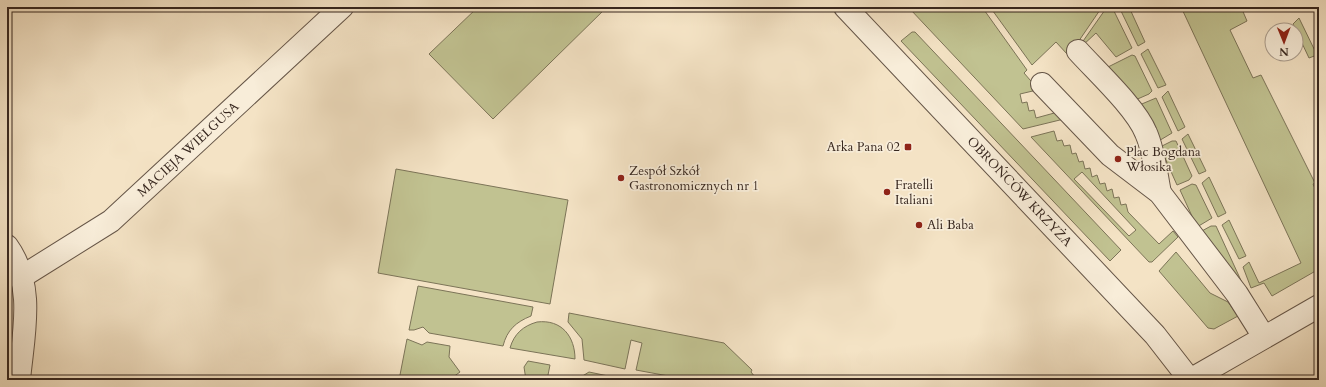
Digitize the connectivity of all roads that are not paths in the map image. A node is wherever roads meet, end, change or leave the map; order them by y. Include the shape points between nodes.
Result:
1 (342, 7) edge
2 (844, 7) edge
3 (1078, 51) dead end
4 (1042, 84) dead end
5 (1160, 193) junction
6 (7, 246) edge
7 (23, 276) junction
8 (1319, 306) edge
9 (1264, 337) junction
10 (19, 380) edge
11 (1190, 380) edge

1 - 7 street, MACIEJA WIELGUSA via 111,221
2 - 11 street, OBROŃCÓW KRZYŻA via 1155,335
3 - 5 street via 1142,124 1151,148
4 - 5 street via 1110,155
5 - 9 street via 1236,294
6 - 7 street
7 - 10 street via 26,308
8 - 9 street
9 - 11 street

